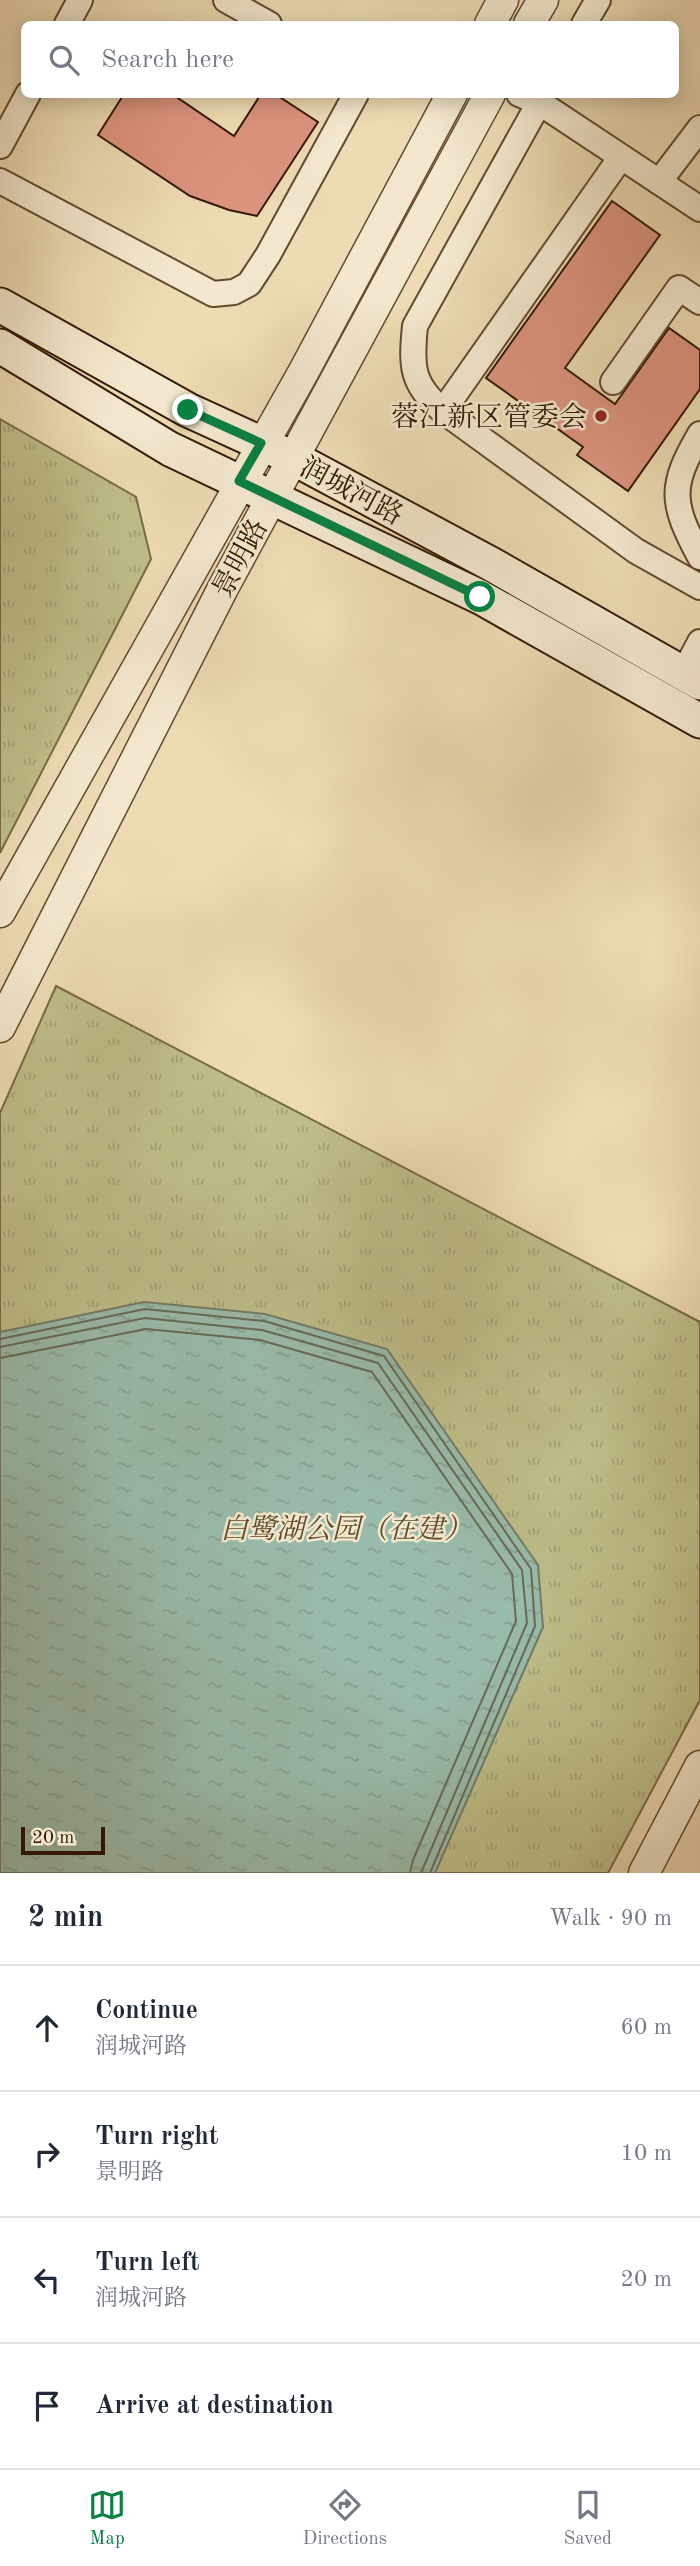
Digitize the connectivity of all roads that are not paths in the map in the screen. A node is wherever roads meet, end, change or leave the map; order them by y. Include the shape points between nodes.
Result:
1 (80, 0) edge
2 (226, 0) edge
3 (503, 0) edge
4 (543, 0) edge
5 (598, 0) edge
6 (68, 21) edge
7 (264, 21) edge
8 (492, 21) edge
9 (531, 21) edge
10 (586, 21) edge
11 (26, 98) edge
12 (354, 98) edge
13 (450, 98) edge
14 (487, 98) edge
15 (533, 98) edge
16 (535, 98) edge
17 (700, 128) edge
18 (0, 146) edge
19 (621, 157) junction
20 (0, 181) edge
21 (659, 182) junction
22 (700, 209) edge
23 (700, 302) edge
24 (0, 305) edge
25 (0, 346) edge
26 (613, 382) dead end
27 (443, 411) junction
28 (700, 434) edge
29 (261, 443) junction
30 (295, 459) junction
31 (239, 481) junction
32 (272, 497) junction
33 (700, 557) edge
34 (700, 587) edge
35 (700, 642) edge
36 (692, 678) edge
37 (700, 721) edge
38 (0, 912) edge
39 (0, 1027) edge
40 (700, 1766) edge
41 (644, 1873) edge

1 - 6 street
2 - 7 street
3 - 8 street
4 - 9 street
5 - 10 street
11 - 18 street
12 - 20 street via 268,255 249,284 234,292 213,294
13 - 29 street, 景明路
14 - 30 street, 景明路
15 - 27 street via 415,326 411,364 425,396
16 - 19 street
17 - 21 street
19 - 21 street
19 - 27 street
21 - 22 street
23 - 26 street via 679,288
24 - 29 main road, 润城河路 via 188,410
25 - 31 main road, 润城河路 via 170,449
27 - 34 street via 636,551
28 - 33 street via 683,464 675,492
29 - 30 main road, 润城河路
29 - 31 street, 景明路
30 - 32 street, 景明路
30 - 36 main road, 润城河路
31 - 32 main road, 润城河路
31 - 38 street, 景明路
32 - 37 main road, 润城河路 via 480,597
32 - 39 street, 景明路
35 - 36 street
40 - 41 street

